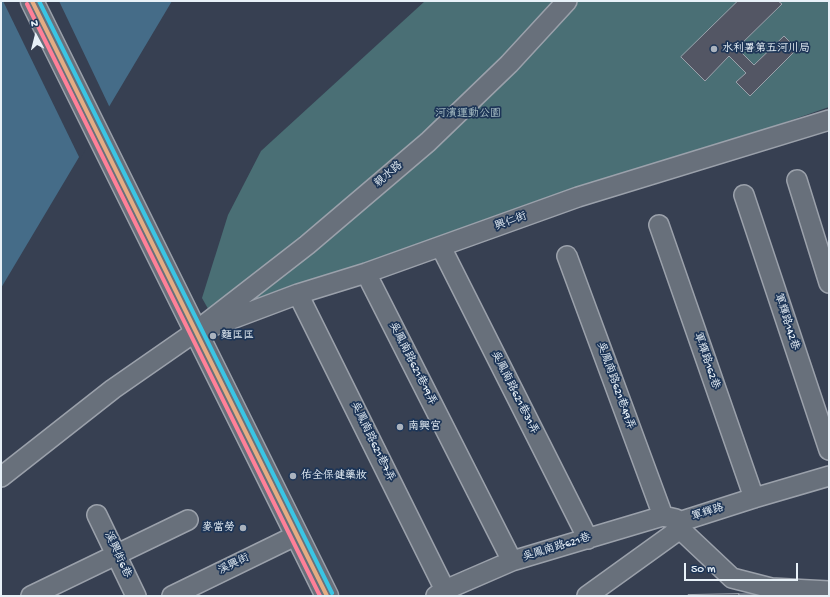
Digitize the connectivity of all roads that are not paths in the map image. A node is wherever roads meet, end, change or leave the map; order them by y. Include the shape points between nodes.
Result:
1 (32, 1) edge
2 (567, 1) edge
3 (829, 120) edge
4 (797, 180) dead end
5 (744, 195) dead end
6 (659, 225) dead end
7 (441, 247) junction
8 (567, 256) dead end
9 (366, 273) junction
10 (829, 283) edge
11 (298, 294) junction
12 (195, 332) junction
13 (829, 450) edge
14 (829, 476) edge
15 (1, 477) edge
16 (754, 498) junction
17 (97, 515) dead end
18 (663, 516) junction
19 (188, 520) dead end
20 (681, 525) junction
21 (297, 535) junction
22 (588, 538) junction
23 (116, 555) junction
24 (512, 561) junction
25 (829, 591) edge
26 (440, 593) edge
27 (31, 596) edge
28 (136, 596) edge
29 (172, 596) edge
30 (326, 596) edge
31 (587, 596) edge

1 - 12 main road
2 - 12 street, 親水路 via 509,64 428,142 307,246
3 - 7 street, 興仁街 via 578,197
4 - 10 street
5 - 13 street, 軍輝路142巷
6 - 16 street, 軍輝路162巷
7 - 9 street, 興仁街
7 - 22 street, 吳鳳南路621巷31弄
8 - 18 street, 吳鳳南路621巷49弄
9 - 11 street, 興仁街
9 - 24 street, 吳鳳南路621巷19弄
11 - 12 street, 興仁街
11 - 26 street, 吳鳳南路621巷7弄
12 - 15 street via 113,389
12 - 21 main road
14 - 16 street, 軍輝路
16 - 20 street, 軍輝路
17 - 23 street, 溪興街6巷
18 - 20 street
18 - 22 street, 吳鳳南路621巷
19 - 23 street
20 - 25 street via 732,578 771,588
20 - 31 street, 軍輝路
21 - 29 street, 溪興街
21 - 30 main road
22 - 24 street, 吳鳳南路621巷
23 - 27 street
23 - 28 street, 溪興街6巷
24 - 26 street, 吳鳳南路621巷

